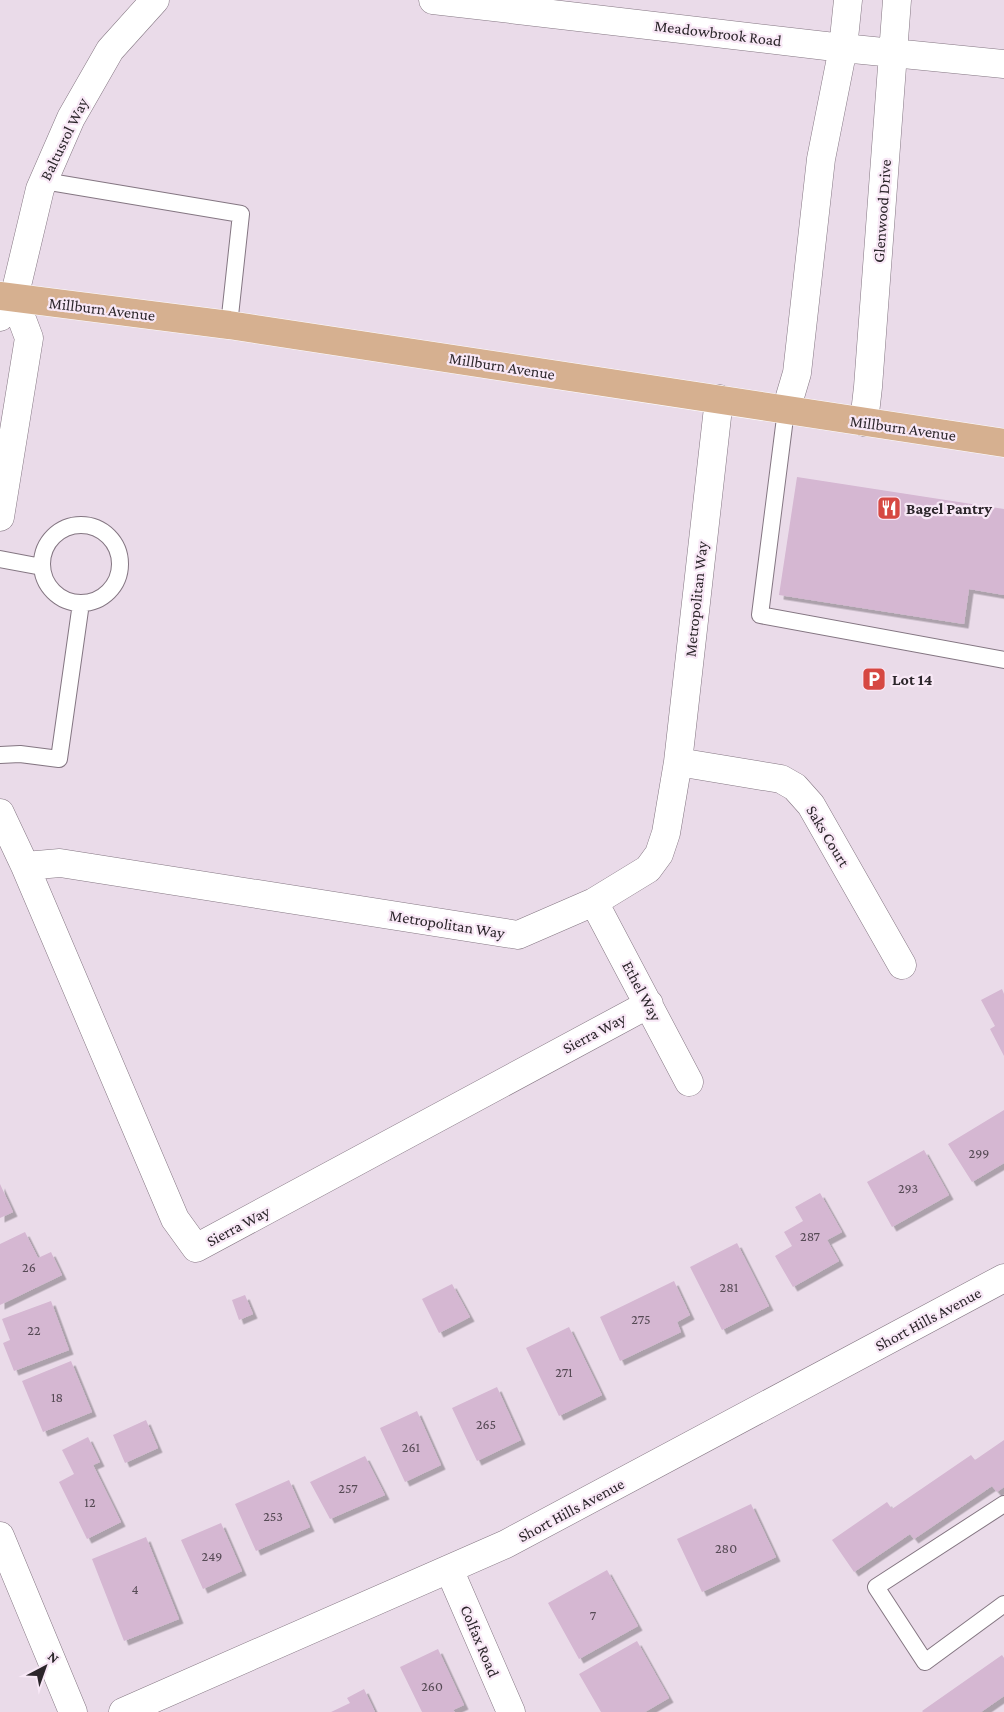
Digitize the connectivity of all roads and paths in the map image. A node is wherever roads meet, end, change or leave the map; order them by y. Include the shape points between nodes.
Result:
1 (155, 0) edge
2 (433, 0) edge
3 (848, 0) edge
4 (897, 0) edge
5 (843, 48) junction
6 (894, 53) junction
7 (1004, 64) edge
8 (44, 181) junction
9 (5, 304) edge
10 (229, 325) junction
11 (719, 399) junction
12 (786, 410) junction
13 (864, 422) junction
14 (1004, 443) edge
15 (5, 451) edge
16 (0, 517) edge
17 (0, 559) edge
18 (42, 567) junction
19 (82, 603) junction
20 (1004, 660) edge
21 (0, 755) edge
22 (678, 762) junction
23 (0, 813) edge
24 (25, 866) junction
25 (594, 902) junction
26 (902, 965) dead end
27 (649, 1004) junction
28 (689, 1082) dead end
29 (1004, 1278) edge
30 (1004, 1504) edge
31 (0, 1536) edge
32 (449, 1569) junction
33 (1004, 1604) edge
34 (73, 1712) edge
35 (123, 1712) edge
36 (511, 1712) edge

1 - 8 street, Baltusrol Way via 110,50 71,118
2 - 5 street, Meadowbrook Road
3 - 5 street
4 - 6 street, Glenwood Drive
5 - 6 street, Meadowbrook Road
5 - 12 street via 821,159 797,373
6 - 7 street, Meadowbrook Road
6 - 13 street, Glenwood Drive
8 - 9 street, Baltusrol Way
8 - 10 lane via 241,214
9 - 10 main road, Millburn Avenue
9 - 15 street via 29,338
10 - 11 main road, Millburn Avenue
11 - 12 main road, Millburn Avenue
11 - 22 street, Metropolitan Way
12 - 13 main road, Millburn Avenue
12 - 20 lane via 760,615
13 - 14 main road, Millburn Avenue
15 - 16 street
17 - 18 lane
18 - 19 lane via 53,592 64,599
18 - 19 lane via 43,554 58,532 83,525 105,533 119,553 119,577 103,597
19 - 21 lane via 59,759
22 - 25 street, Metropolitan Way via 666,833 659,854 648,869
22 - 26 street, Saks Court via 781,780 795,787 811,805
23 - 24 street
24 - 25 street, Metropolitan Way via 60,863 518,935
24 - 27 street, Sierra Way via 175,1219 196,1248
25 - 27 street, Ethel Way
27 - 28 street, Ethel Way
29 - 32 street, Short Hills Avenue via 506,1544
30 - 33 lane via 876,1587 924,1662
31 - 34 street
32 - 35 street, Short Hills Avenue
32 - 36 street, Colfax Road

